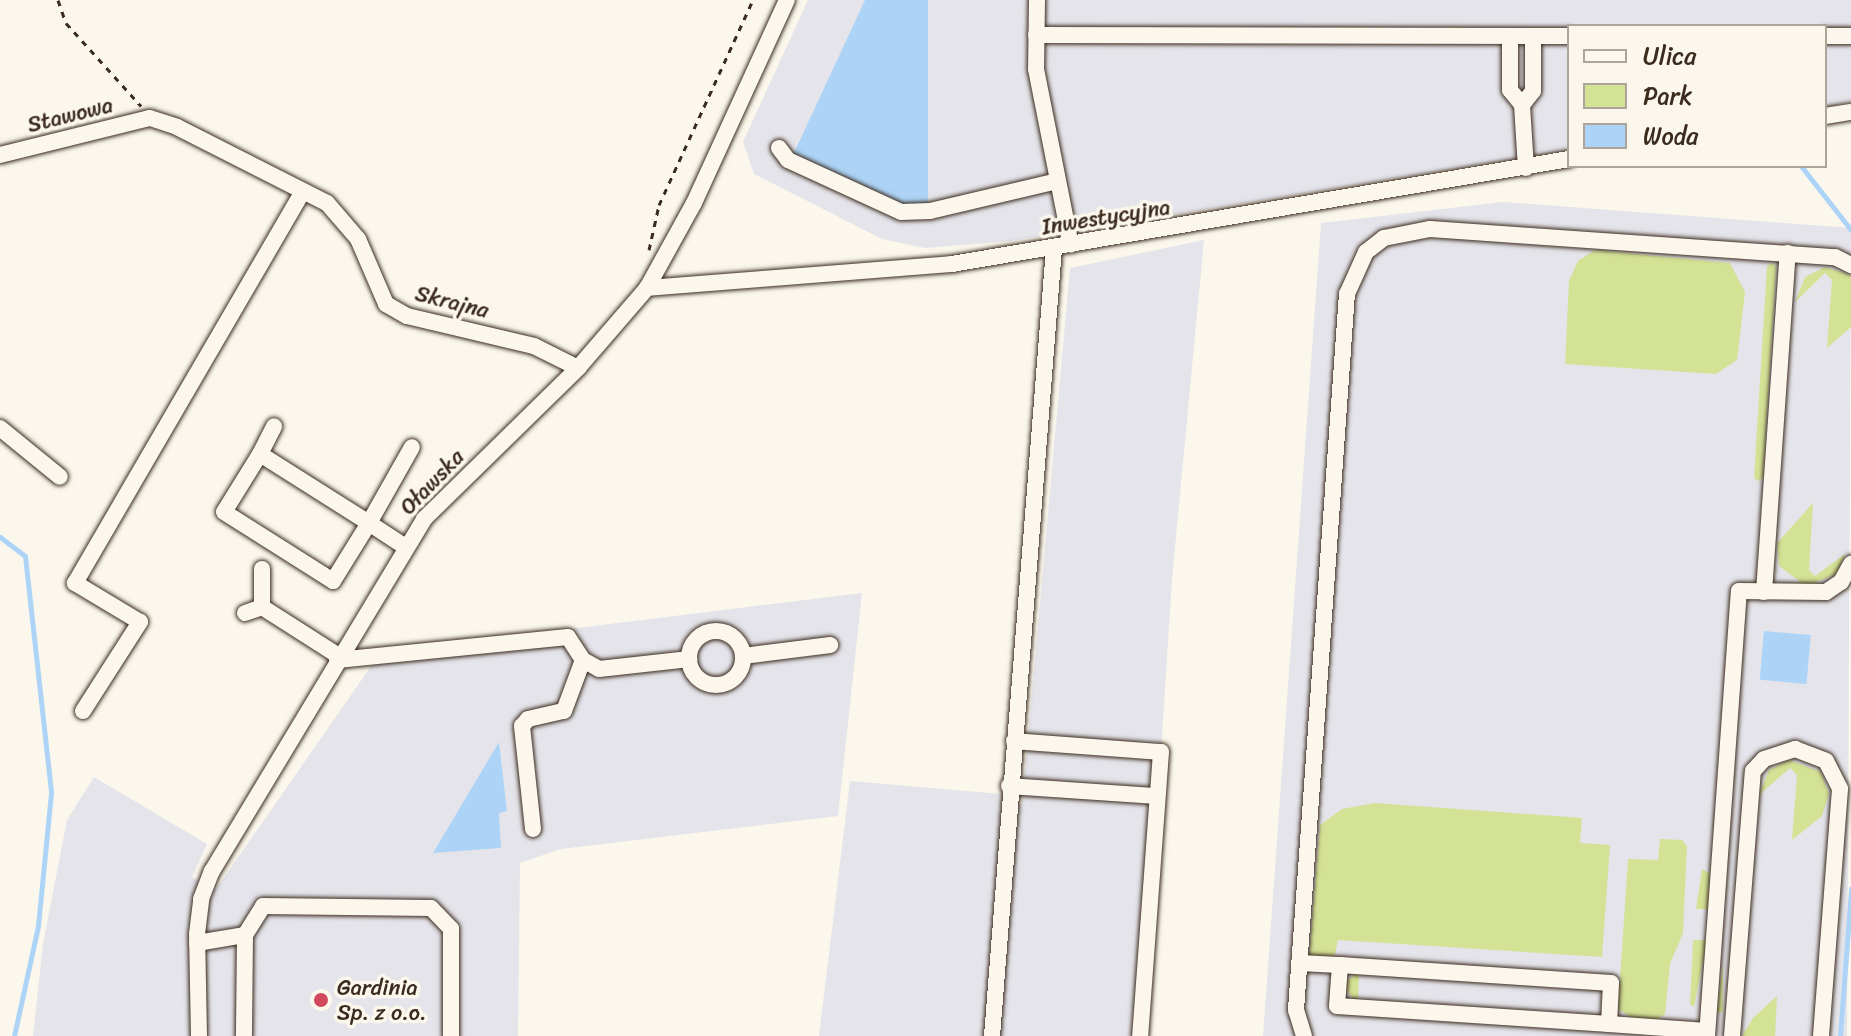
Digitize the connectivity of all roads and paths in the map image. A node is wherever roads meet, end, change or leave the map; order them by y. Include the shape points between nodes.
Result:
1 (58, 0) edge
2 (753, 0) edge
3 (787, 0) edge
4 (1037, 0) edge
5 (1036, 35) junction
6 (1510, 36) junction
7 (1533, 36) junction
8 (1567, 36) edge
9 (1827, 36) edge
10 (1851, 36) edge
11 (1522, 105) junction
12 (1851, 112) edge
13 (1827, 116) edge
14 (150, 118) junction
15 (779, 148) dead end
16 (0, 155) edge
17 (1567, 159) edge
18 (1526, 168) junction
19 (1058, 181) junction
20 (303, 191) junction
21 (1071, 245) junction
22 (1054, 248) junction
23 (1788, 253) junction
24 (647, 257) dead end
25 (1851, 265) edge
26 (647, 288) junction
27 (578, 368) junction
28 (274, 426) dead end
29 (0, 428) edge
30 (412, 447) dead end
31 (260, 454) junction
32 (60, 477) dead end
33 (369, 523) junction
34 (404, 546) junction
35 (1851, 564) edge
36 (262, 569) dead end
37 (1764, 592) junction
38 (262, 607) junction
39 (245, 613) dead end
40 (830, 645) dead end
41 (743, 656) junction
42 (338, 658) junction
43 (689, 659) junction
44 (583, 660) junction
45 (83, 711) dead end
46 (1014, 741) junction
47 (1009, 786) junction
48 (1157, 796) junction
49 (533, 829) dead end
50 (245, 935) junction
51 (197, 943) junction
52 (1299, 963) junction
53 (1340, 965) junction
54 (1609, 1024) junction
55 (1707, 1033) edge
56 (199, 1036) edge
57 (244, 1036) edge
58 (451, 1036) edge
59 (992, 1036) edge
60 (1140, 1036) edge
61 (1304, 1036) edge
62 (1732, 1036) edge
63 (1821, 1036) edge

1 - 14 path via 66,23
2 - 24 path via 659,205
3 - 26 street, Oławska via 694,203
4 - 5 street
5 - 6 street
5 - 19 street via 1036,69
6 - 7 street
6 - 11 street via 1510,90
7 - 8 street
7 - 11 street via 1533,91
9 - 10 street
11 - 18 street
12 - 13 street
14 - 16 street, Stawowa
14 - 20 street, Skrajna
15 - 19 street via 788,160 901,212 930,211
17 - 18 street, Inwestycyjna
18 - 21 street, Inwestycyjna
19 - 21 street
20 - 27 street, Skrajna via 327,203 358,239 386,304 407,316 534,346
20 - 45 street via 75,583 140,622
21 - 22 street, Inwestycyjna
22 - 26 street, Inwestycyjna via 952,264
22 - 46 street
23 - 25 street via 1835,257
23 - 37 street
23 - 52 street via 1430,229 1384,238 1366,252 1347,294
26 - 27 street, Oławska
27 - 34 street, Oławska via 424,519
28 - 31 street
29 - 32 street
30 - 33 street
31 - 33 street
31 - 33 street via 224,512 236,520 333,581
33 - 34 street
34 - 42 street, Oławska
35 - 37 street via 1841,582 1826,592
36 - 38 street
37 - 55 street via 1739,591
38 - 39 street
38 - 42 street
40 - 41 street
41 - 43 street via 728,634 710,632 695,641
41 - 43 street via 733,679 717,685 695,675
42 - 44 street via 568,637
42 - 51 street, Oławska via 212,871 201,899
43 - 44 street via 599,669
44 - 49 street via 564,711 528,719 522,726
46 - 47 street
46 - 48 street via 1161,752
47 - 48 street
47 - 59 street
48 - 60 street
50 - 51 street
50 - 57 street
50 - 58 street via 263,906 431,908 451,929
51 - 56 street, Oławska
52 - 53 street
52 - 61 street via 1296,1010
53 - 54 street via 1611,983
53 - 54 street via 1337,1006
54 - 55 street
62 - 63 street via 1753,771 1764,759 1795,749 1826,761 1840,789

